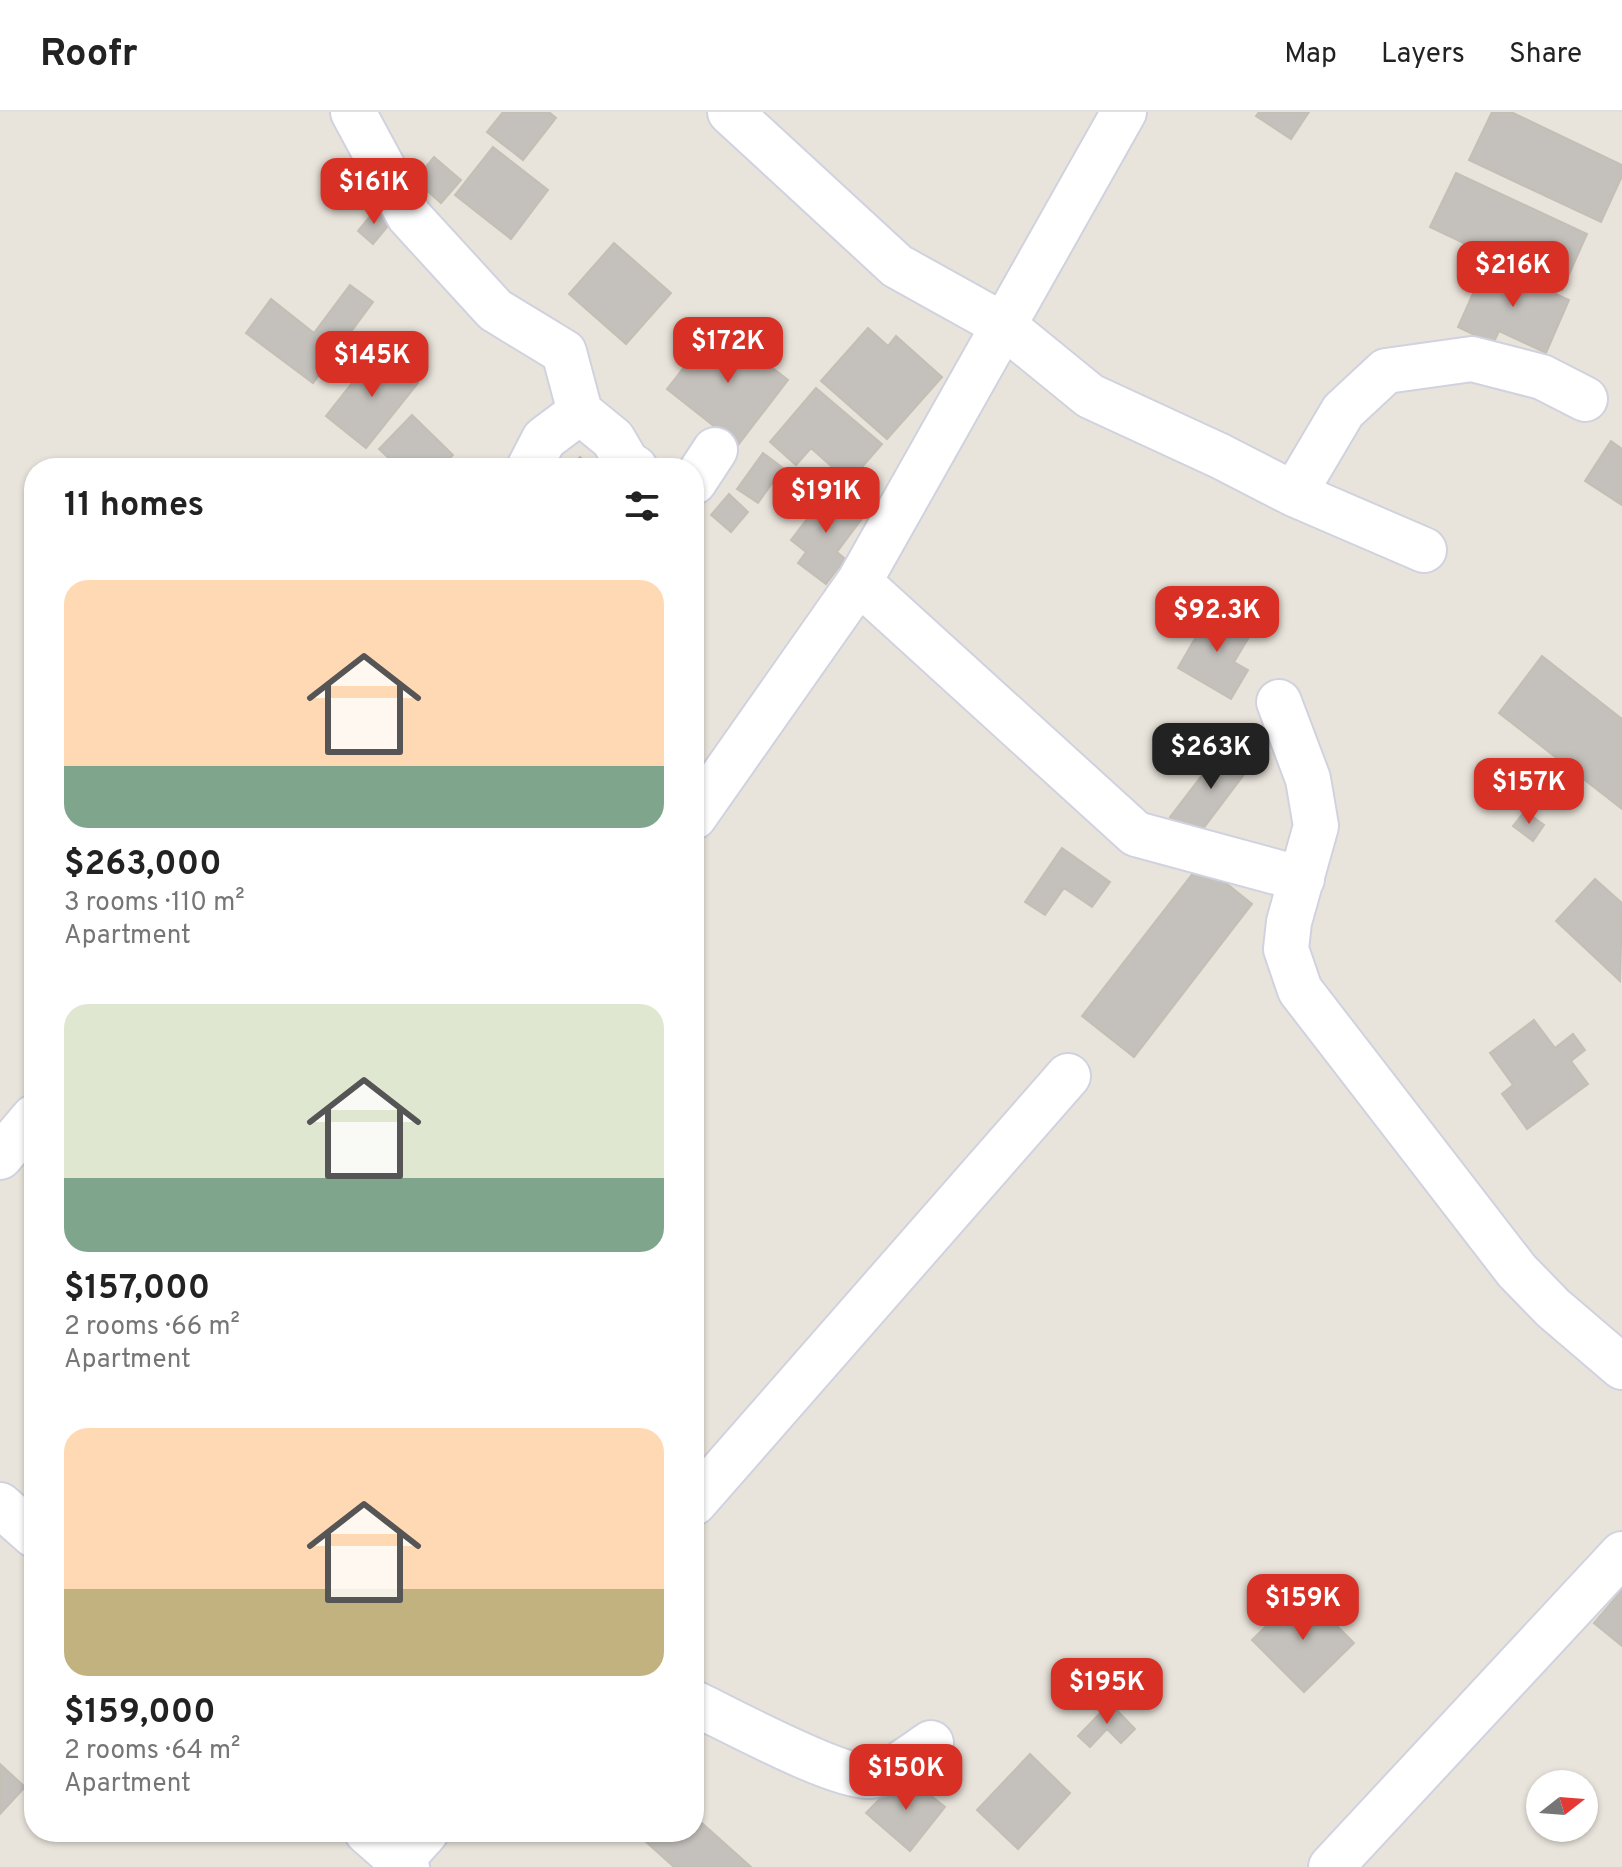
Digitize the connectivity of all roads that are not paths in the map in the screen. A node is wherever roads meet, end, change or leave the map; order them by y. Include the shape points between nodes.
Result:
1 (353, 112) edge
2 (730, 112) edge
3 (1124, 112) edge
4 (1003, 325) junction
5 (1585, 399) dead end
6 (580, 412) junction
7 (534, 458) edge
8 (624, 458) edge
9 (1294, 494) junction
10 (1424, 550) dead end
11 (859, 582) junction
12 (1279, 702) dead end
13 (704, 803) edge
14 (1302, 879) junction
15 (1068, 1076) dead end
16 (24, 1129) edge
17 (0, 1157) edge
18 (1622, 1367) edge
19 (704, 1492) edge
20 (0, 1505) edge
21 (24, 1526) edge
22 (1622, 1554) edge
23 (704, 1708) edge
24 (931, 1743) dead end
25 (388, 1842) edge
26 (411, 1853) edge
27 (1331, 1867) edge

1 - 6 street via 409,216 495,310 564,352
2 - 4 street via 897,266
3 - 4 street
4 - 9 street via 1090,396
4 - 11 street
5 - 9 street via 1542,377 1472,359 1386,371 1343,411
6 - 7 street via 544,439
6 - 8 street via 613,439
9 - 10 street
11 - 13 street
11 - 14 street via 1136,834
12 - 14 street via 1314,804 1316,826
14 - 18 street via 1286,949 1300,990 1517,1271
15 - 19 street
16 - 17 street
20 - 21 street
22 - 27 street
23 - 24 street via 830,1768 861,1777 894,1767
25 - 26 street

